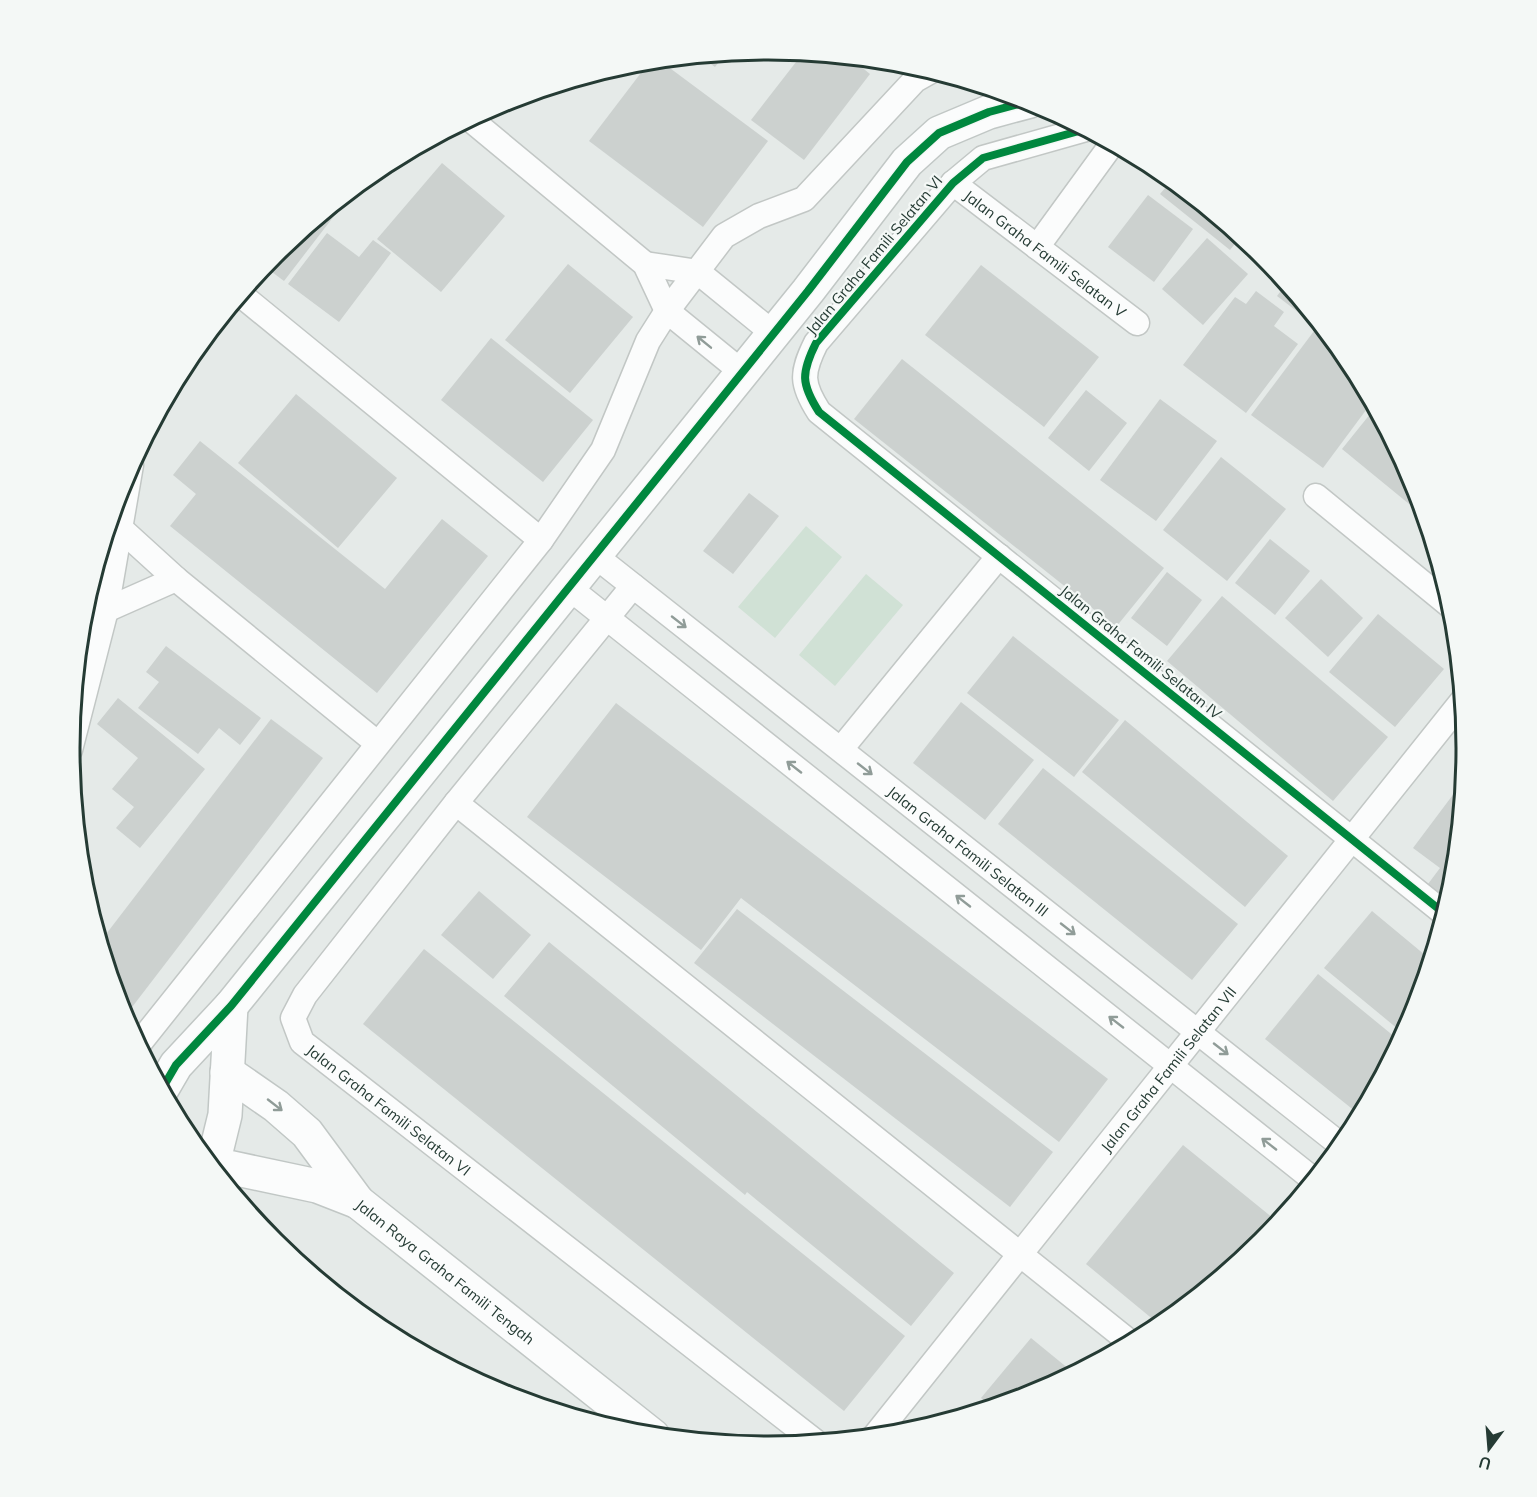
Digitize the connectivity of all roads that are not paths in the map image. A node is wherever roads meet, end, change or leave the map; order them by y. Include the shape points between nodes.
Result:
1 (920, 77) edge
2 (1014, 105) edge
3 (477, 125) edge
4 (1075, 132) edge
5 (1108, 149) edge
6 (953, 183) junction
7 (1037, 247) junction
8 (645, 264) junction
9 (698, 272) junction
10 (247, 300) edge
11 (666, 311) junction
12 (1137, 324) dead end
13 (773, 333) junction
14 (741, 372) junction
15 (819, 412) joint
16 (1316, 495) dead end
17 (125, 506) edge
18 (121, 529) junction
19 (541, 540) junction
20 (594, 555) junction
21 (999, 556) junction
22 (176, 579) junction
23 (633, 586) junction
24 (568, 587) junction
25 (1440, 597) edge
26 (106, 610) junction
27 (608, 619) junction
28 (81, 708) edge
29 (1456, 709) edge
30 (377, 744) junction
31 (841, 749) junction
32 (456, 803) junction
33 (1352, 839) junction
34 (1438, 909) edge
35 (231, 1006) junction
36 (1198, 1032) junction
37 (144, 1038) edge
38 (1170, 1066) junction
39 (227, 1072) junction
40 (166, 1082) edge
41 (1335, 1140) edge
42 (214, 1157) edge
43 (221, 1167) edge
44 (1308, 1176) edge
45 (358, 1202) junction
46 (1020, 1254) junction
47 (1124, 1338) edge
48 (639, 1425) edge
49 (882, 1427) edge
50 (808, 1436) edge

1 - 9 street via 804,199 724,236
2 - 13 street via 939,133 907,162
3 - 8 street
4 - 6 street, Jalan Graha Famili Selatan VI via 983,158
5 - 7 street
6 - 7 street, Jalan Graha Famili Selatan V
6 - 15 street, Jalan Graha Famili Selatan VI via 816,343 804,385
7 - 12 street, Jalan Graha Famili Selatan V
8 - 9 street
8 - 11 street
9 - 11 street
9 - 13 street
10 - 19 street
14 -> 11 street
11 - 19 street via 637,364 603,450
13 - 14 street
14 - 20 street
15 - 21 street, Jalan Graha Famili Selatan IV
16 - 25 street
17 - 18 street
18 - 22 street
18 - 26 street
19 - 30 street
20 - 23 street, Jalan Graha Famili Selatan III
20 - 24 street
21 - 31 street
21 - 33 street, Jalan Graha Famili Selatan IV
22 - 26 street
22 - 30 street
23 - 27 street, Jalan Graha Famili Selatan VI
23 -> 31 street, Jalan Graha Famili Selatan III
24 - 27 street
24 - 35 street
26 - 28 street
27 - 32 street, Jalan Graha Famili Selatan VI
38 -> 27 street
29 - 33 street, Jalan Graha Famili Selatan VII
30 - 37 street
31 -> 36 street, Jalan Graha Famili Selatan III
32 - 46 street
32 - 50 street, Jalan Graha Famili Selatan VI via 305,995 293,1018 302,1042
33 - 34 street, Jalan Graha Famili Selatan IV
33 - 36 street, Jalan Graha Famili Selatan VII
35 - 39 street
35 - 40 street via 176,1065
36 - 38 street, Jalan Graha Famili Selatan VII
36 -> 41 street, Jalan Graha Famili Selatan III
44 -> 38 street
38 - 46 street, Jalan Graha Famili Selatan VII
39 - 42 street via 225,1116
39 -> 45 street via 307,1133
43 - 45 street, Jalan Raya Graha Famili Tengah via 317,1186
45 - 48 street, Jalan Raya Graha Famili Tengah
46 - 47 street
46 - 49 street, Jalan Graha Famili Selatan VII

